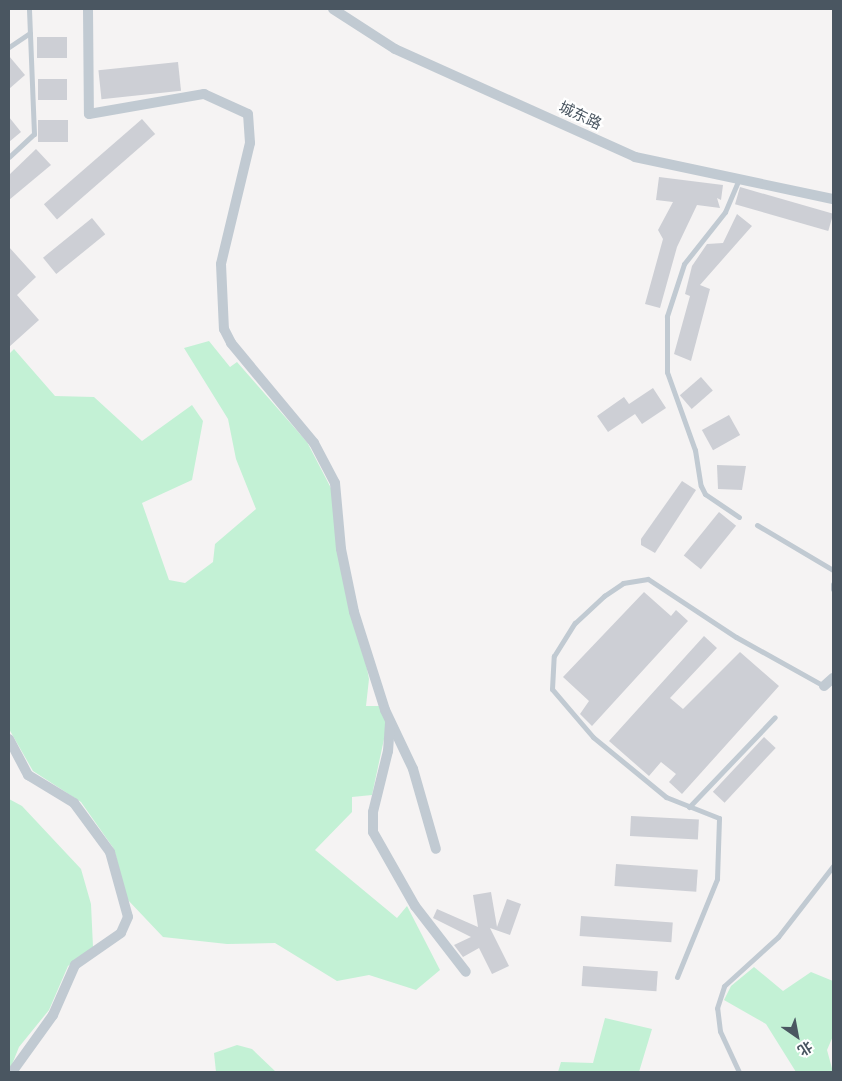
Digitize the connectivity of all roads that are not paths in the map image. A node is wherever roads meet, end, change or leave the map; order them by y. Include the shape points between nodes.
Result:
1 (30, 9) edge
2 (88, 9) edge
3 (333, 9) edge
4 (30, 33) junction
5 (9, 47) edge
6 (9, 157) edge
7 (739, 178) junction
8 (833, 199) edge
9 (739, 517) dead end
10 (757, 525) dead end
11 (833, 570) edge
12 (833, 584) edge
13 (833, 589) edge
14 (833, 678) edge
15 (824, 686) joint
16 (775, 716) dead end
17 (390, 719) junction
18 (9, 739) edge
19 (689, 807) junction
20 (436, 849) dead end
21 (833, 866) edge
22 (466, 972) dead end
23 (677, 977) dead end
24 (12, 1072) edge
25 (739, 1072) edge

1 - 4 lane
2 - 17 street via 89,114 204,94 248,114 250,143 221,264 224,329 237,351 314,443 335,483 346,581
3 - 7 street, 城东路 via 395,49 626,153 663,165
4 - 5 lane
4 - 6 lane via 34,134
7 - 8 street, 城东路
7 - 9 lane via 725,212 684,264 671,296 667,325 667,372 695,450 701,486 705,494
10 - 11 lane
12 - 13 lane
14 - 15 street
15 - 19 lane via 736,637 648,579 623,583 593,605 554,656 552,689 627,769 666,797
16 - 19 lane
17 - 20 street via 413,768 419,802
17 - 22 street via 388,751 372,812 373,832 415,906
18 - 24 street via 28,774 74,803 110,852 128,917 121,933 75,965 53,1015
19 - 23 lane via 719,818 717,879
21 - 25 lane via 778,937 724,986 717,1008 720,1031

